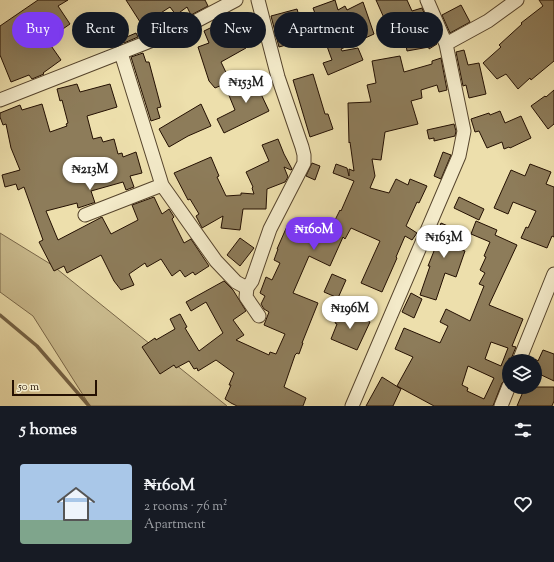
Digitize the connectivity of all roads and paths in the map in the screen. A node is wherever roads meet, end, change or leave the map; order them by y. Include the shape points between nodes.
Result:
1 (236, 0) edge
2 (258, 0) edge
3 (427, 0) edge
4 (516, 0) edge
5 (446, 44) junction
6 (121, 53) junction
7 (0, 100) edge
8 (162, 186) junction
9 (85, 215) dead end
10 (554, 274) edge
11 (247, 288) junction
12 (259, 316) dead end
13 (522, 354) edge
14 (506, 394) edge
15 (352, 406) edge
16 (501, 406) edge

1 - 6 street via 181,29
2 - 11 street via 278,77 302,147 304,163 276,216 252,282
3 - 5 street
4 - 5 street via 488,21
5 - 15 street via 464,131 459,156
6 - 7 street
6 - 8 street
8 - 9 street
8 - 11 street via 216,261 236,282
10 - 13 street
11 - 12 street via 246,298
14 - 16 street

